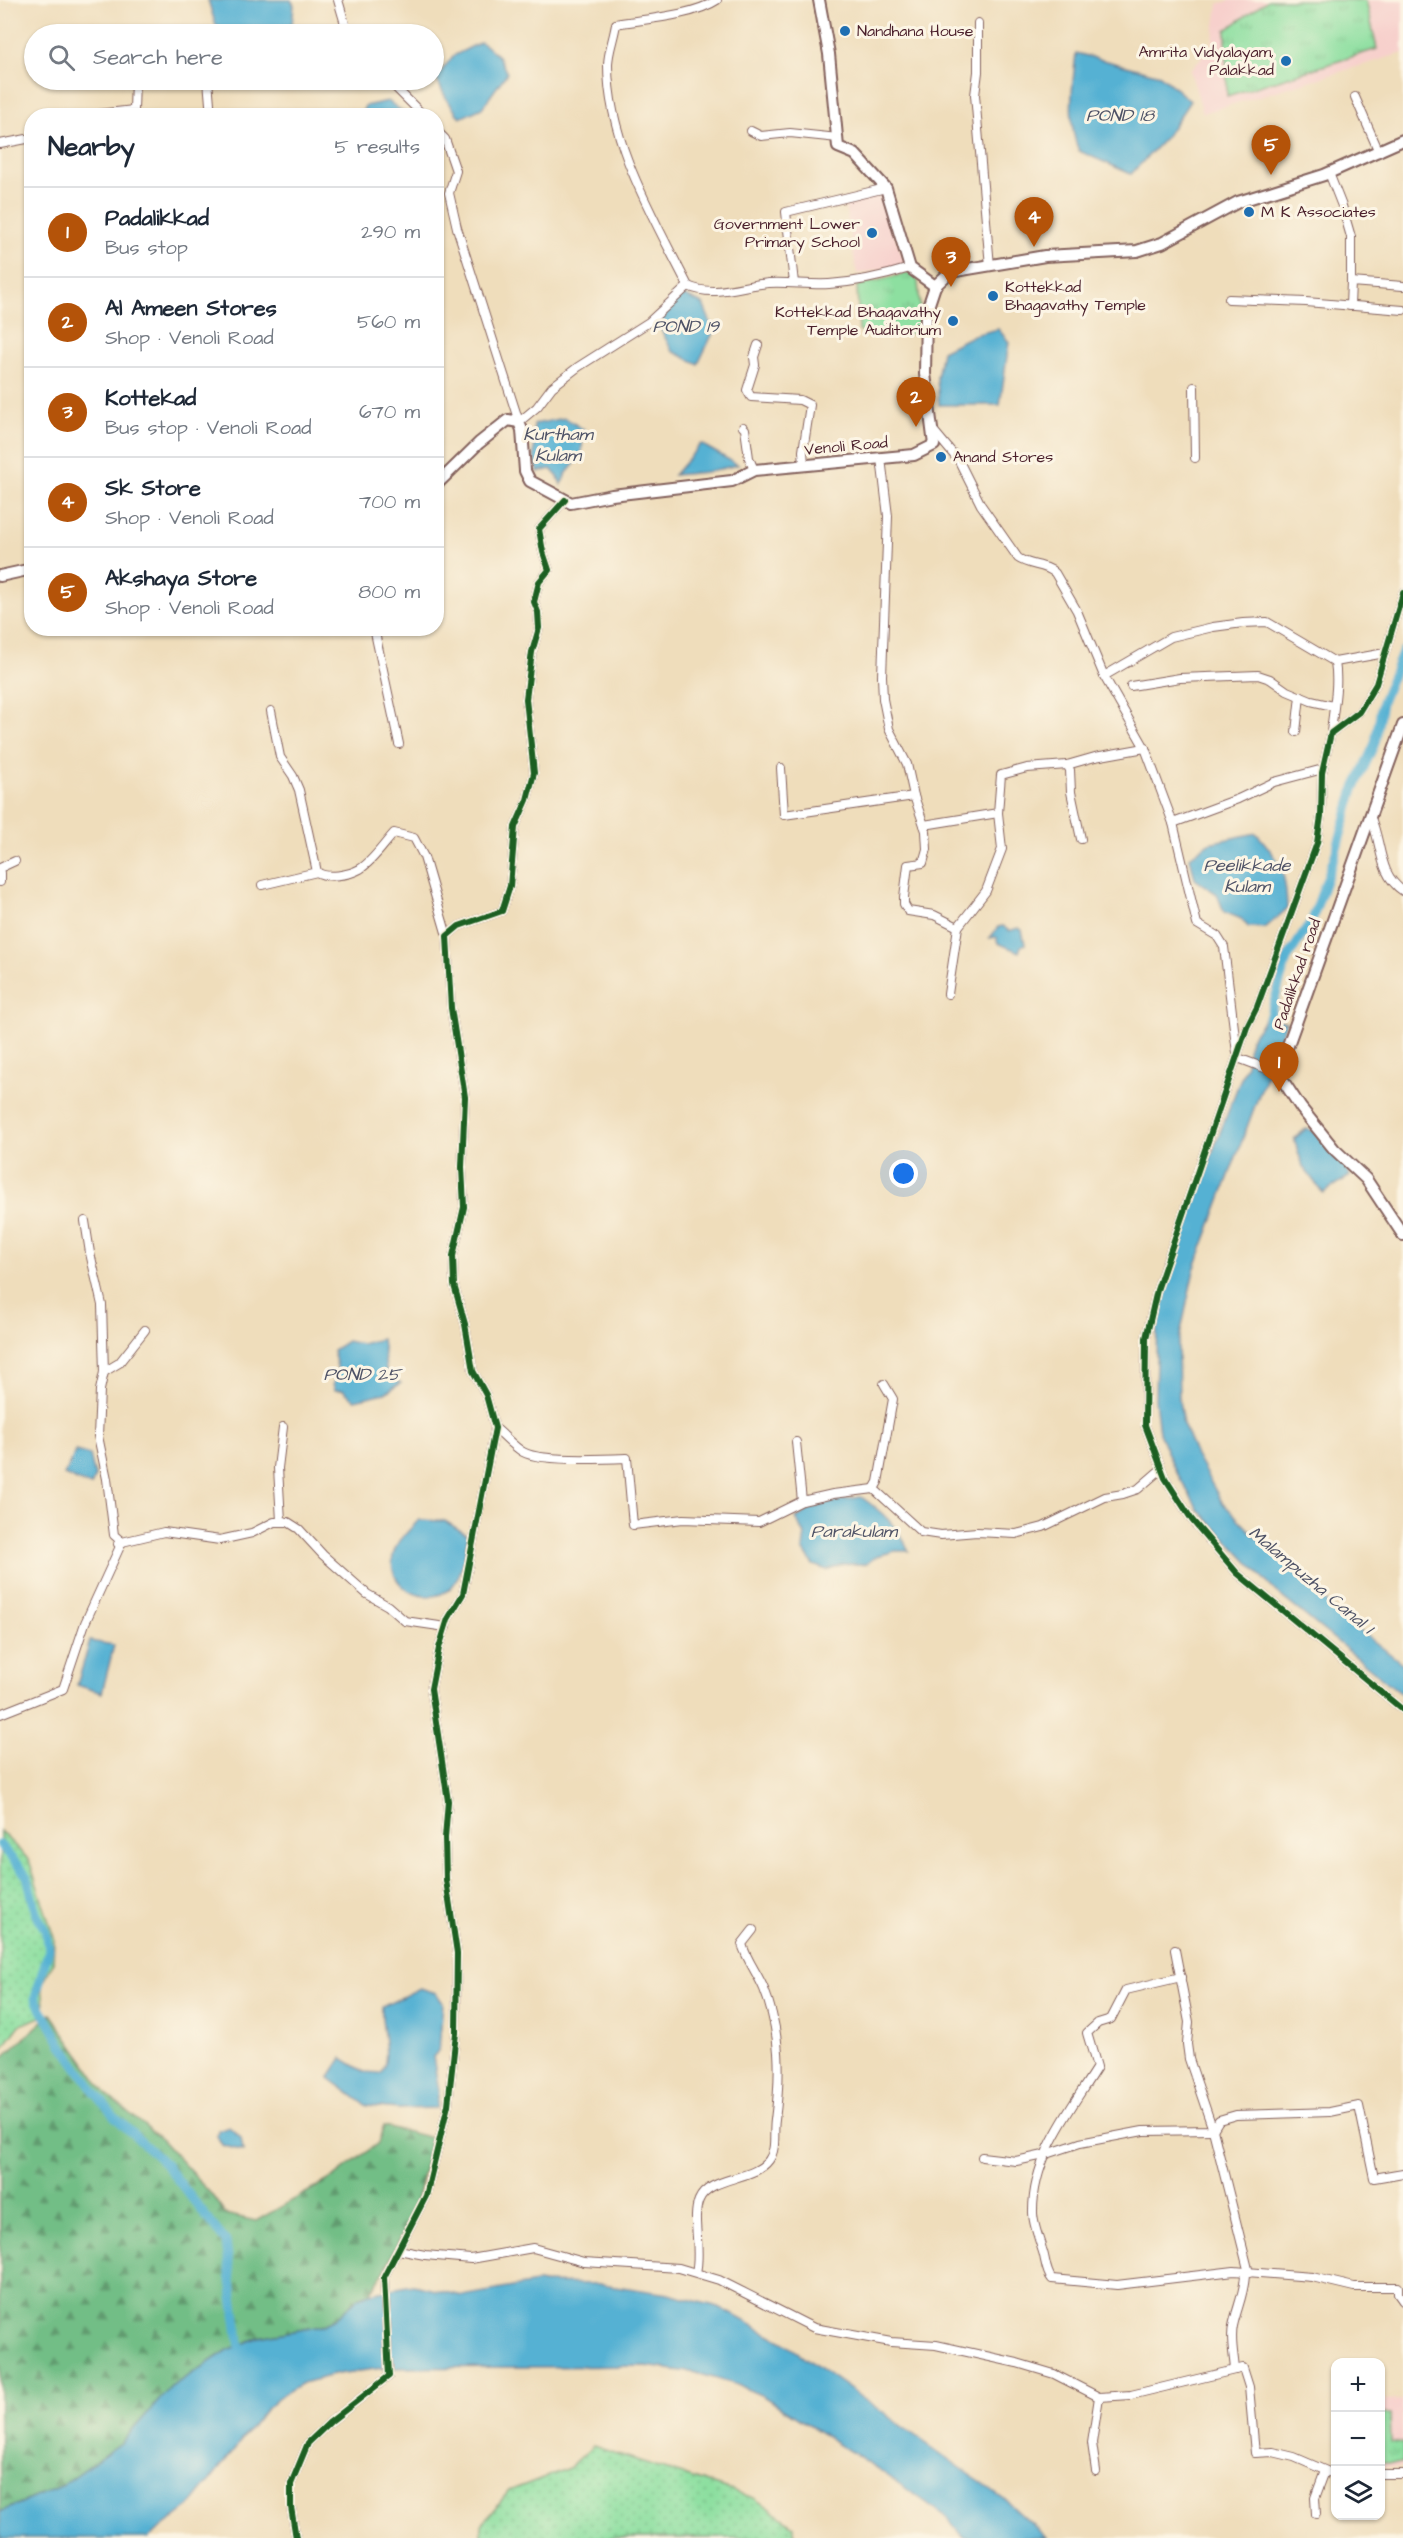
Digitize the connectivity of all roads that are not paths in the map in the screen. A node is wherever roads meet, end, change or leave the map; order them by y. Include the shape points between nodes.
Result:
1 (338, 0) edge
2 (717, 0) edge
3 (819, 0) edge
4 (978, 23) dead end
5 (345, 24) edge
6 (135, 90) edge
7 (209, 90) edge
8 (398, 90) edge
9 (1355, 97) dead end
10 (134, 108) edge
11 (211, 108) edge
12 (416, 108) edge
13 (751, 131) dead end
14 (838, 138) junction
15 (444, 139) edge
16 (24, 140) edge
17 (1403, 140) edge
18 (0, 144) edge
19 (1379, 152) junction
20 (1329, 173) junction
21 (886, 188) junction
22 (990, 266) junction
23 (910, 268) junction
24 (1351, 282) junction
25 (794, 283) junction
26 (688, 285) junction
27 (934, 286) junction
28 (1403, 286) edge
29 (1229, 299) dead end
30 (1350, 306) junction
31 (1403, 310) edge
32 (758, 345) dead end
33 (1194, 387) dead end
34 (519, 422) junction
35 (743, 427) dead end
36 (932, 428) junction
37 (881, 458) junction
38 (1195, 458) dead end
39 (804, 464) junction
40 (754, 470) junction
41 (444, 477) edge
42 (565, 500) junction
43 (24, 571) edge
44 (0, 576) edge
45 (1403, 593) edge
46 (376, 636) edge
47 (1385, 653) junction
48 (1335, 662) junction
49 (1104, 676) junction
50 (1131, 686) dead end
51 (1300, 696) junction
52 (1333, 706) junction
53 (271, 711) dead end
54 (1403, 725) edge
55 (1296, 732) dead end
56 (1331, 734) junction
57 (399, 744) dead end
58 (1145, 748) junction
59 (1067, 765) junction
60 (781, 768) dead end
61 (1323, 769) junction
62 (914, 796) junction
63 (998, 813) junction
64 (1370, 816) junction
65 (1173, 823) junction
66 (924, 825) junction
67 (1081, 839) dead end
68 (15, 861) dead end
69 (0, 868) edge
70 (317, 872) junction
71 (0, 873) edge
72 (0, 882) edge
73 (262, 885) dead end
74 (1403, 891) edge
75 (958, 927) junction
76 (447, 936) junction
77 (948, 994) dead end
78 (1238, 1058) junction
79 (1278, 1073) junction
80 (86, 1221) dead end
81 (1403, 1235) edge
82 (145, 1330) dead end
83 (104, 1372) junction
84 (884, 1384) dead end
85 (283, 1427) dead end
86 (495, 1428) junction
87 (796, 1442) dead end
88 (1160, 1470) junction
89 (874, 1489) junction
90 (802, 1501) junction
91 (288, 1522) junction
92 (122, 1542) junction
93 (446, 1627) junction
94 (1403, 1710) edge
95 (0, 1714) edge
96 (753, 1930) dead end
97 (1175, 1950) dead end
98 (1181, 1977) junction
99 (1213, 2130) junction
100 (1044, 2155) junction
101 (982, 2157) dead end
102 (1403, 2173) edge
103 (398, 2250) junction
104 (696, 2272) junction
105 (1249, 2273) junction
106 (1400, 2288) edge
107 (1403, 2301) edge
108 (1235, 2370) junction
109 (1099, 2397) junction
110 (1096, 2471) dead end
111 (1324, 2471) junction
112 (1331, 2474) edge
113 (1403, 2474) edge
114 (1385, 2475) edge
115 (1316, 2514) dead end
116 (296, 2538) edge

1 - 5 street
2 - 26 street via 691,10 616,24 608,63 610,98 633,177
3 - 14 street
4 - 22 street via 975,95
6 - 10 street
7 - 11 street
8 - 12 street
9 - 19 street
13 - 14 street via 761,136 790,133
14 - 21 street via 838,147 855,154
15 - 34 street via 456,171 449,193 457,228
16 - 18 street
17 - 19 street
19 - 20 street
20 - 22 street via 1238,202 1162,243 1137,250 1045,256
20 - 24 street via 1351,237
21 - 23 street
21 - 25 street via 786,212
22 - 27 street via 950,272
23 - 25 street via 859,281
23 - 27 street
24 - 28 street
24 - 30 street
25 - 26 street via 717,291
26 - 34 street via 649,322 552,387
27 - 36 street via 926,313 925,374
29 - 30 street
30 - 31 street
32 - 39 street via 747,390 751,397 800,400 810,405
33 - 38 street
34 - 41 street via 508,420
34 - 42 street via 525,471 530,481
35 - 40 street
36 - 37 street, Venoli Road via 934,444 914,454
36 - 49 street via 958,461 981,505 1018,558 1055,573 1077,611
37 - 39 street, Venoli Road
37 - 62 street via 888,516 884,699 889,729 907,764
39 - 40 street, Venoli Road
40 - 42 street, Venoli Road via 732,481 571,503
42 - 76 street via 539,529 549,570 538,582 534,602 539,628 526,699 534,773 515,827 510,886 502,911 459,926
43 - 44 street
45 - 47 street
46 - 57 street
47 - 48 street
47 - 56 street via 1376,684 1359,712
48 - 49 street via 1267,622 1243,623 1171,637
48 - 52 street via 1338,681
49 - 58 street
50 - 51 street via 1180,678 1258,675
51 - 52 street
51 - 55 street
52 - 56 street
53 - 70 street via 280,757 298,790
54 - 64 street, Padalikkad road
56 - 61 street
58 - 59 street
58 - 65 street
59 - 63 street via 1027,768 1001,775
59 - 67 street
60 - 62 street via 784,815
61 - 65 street via 1274,782
61 - 78 street via 1317,843
62 - 66 street
63 - 66 street
63 - 75 street via 1002,849 986,891
64 - 74 street via 1385,873
64 - 79 street, Padalikkad road
65 - 78 street via 1197,924 1217,936 1224,947
66 - 75 street via 926,858 923,863 908,866 904,904 908,911 934,915
68 - 69 street
70 - 73 street
70 - 76 street via 334,876 359,869 394,833 414,838 424,857
71 - 72 street
75 - 77 street
76 - 86 street via 452,1008 465,1097 464,1207 453,1256 454,1286 473,1371 486,1395
78 - 79 street
78 - 88 street via 1157,1290 1146,1338 1145,1425
79 - 81 street via 1334,1149 1366,1179
80 - 83 street via 102,1305
82 - 83 street via 119,1363
83 - 92 street via 98,1436 114,1535
84 - 89 street via 893,1399
85 - 91 street via 278,1468 280,1510 281,1521
86 - 90 street via 524,1453 585,1460 627,1458 633,1524 683,1520 759,1522
86 - 93 street via 463,1594
87 - 90 street
88 - 89 street via 1138,1489 1105,1497 1043,1527 1016,1533 921,1532
88 - 94 street via 1192,1520 1237,1573
89 - 90 street
91 - 92 street via 274,1522 252,1533 220,1540 164,1532
91 - 93 street via 367,1594 405,1621
92 - 95 street via 85,1623 63,1689
93 - 103 street via 431,1689 448,1801 446,1880 457,1953 456,2033 448,2105 426,2196
96 - 104 street via 742,1944 772,2012 780,2058 774,2145 767,2163 702,2194 696,2212 700,2247
97 - 98 street
98 - 99 street via 1189,2022 1189,2059
98 - 100 street via 1126,1990 1111,2019 1098,2023 1087,2033 1097,2067
99 - 100 street via 1143,2131 1080,2143
99 - 102 street via 1219,2120 1236,2115 1330,2112 1359,2106 1374,2178
99 - 105 street
100 - 101 street via 1016,2161
100 - 105 street via 1038,2169 1033,2215 1052,2279 1117,2285 1234,2271
103 - 104 street via 471,2259 533,2248 584,2262 666,2266
103 - 116 street via 384,2277 389,2376 308,2443 291,2484
104 - 109 street via 814,2328 891,2342 936,2345 1017,2363 1054,2374
105 - 106 street via 1312,2277 1354,2287
105 - 108 street via 1245,2273 1245,2287 1233,2326
106 - 107 street via 1398,2294
108 - 109 street via 1131,2395
108 - 111 street via 1244,2368 1249,2387 1255,2452 1294,2457
109 - 110 street via 1092,2442
111 - 112 street
111 - 115 street
113 - 114 street

